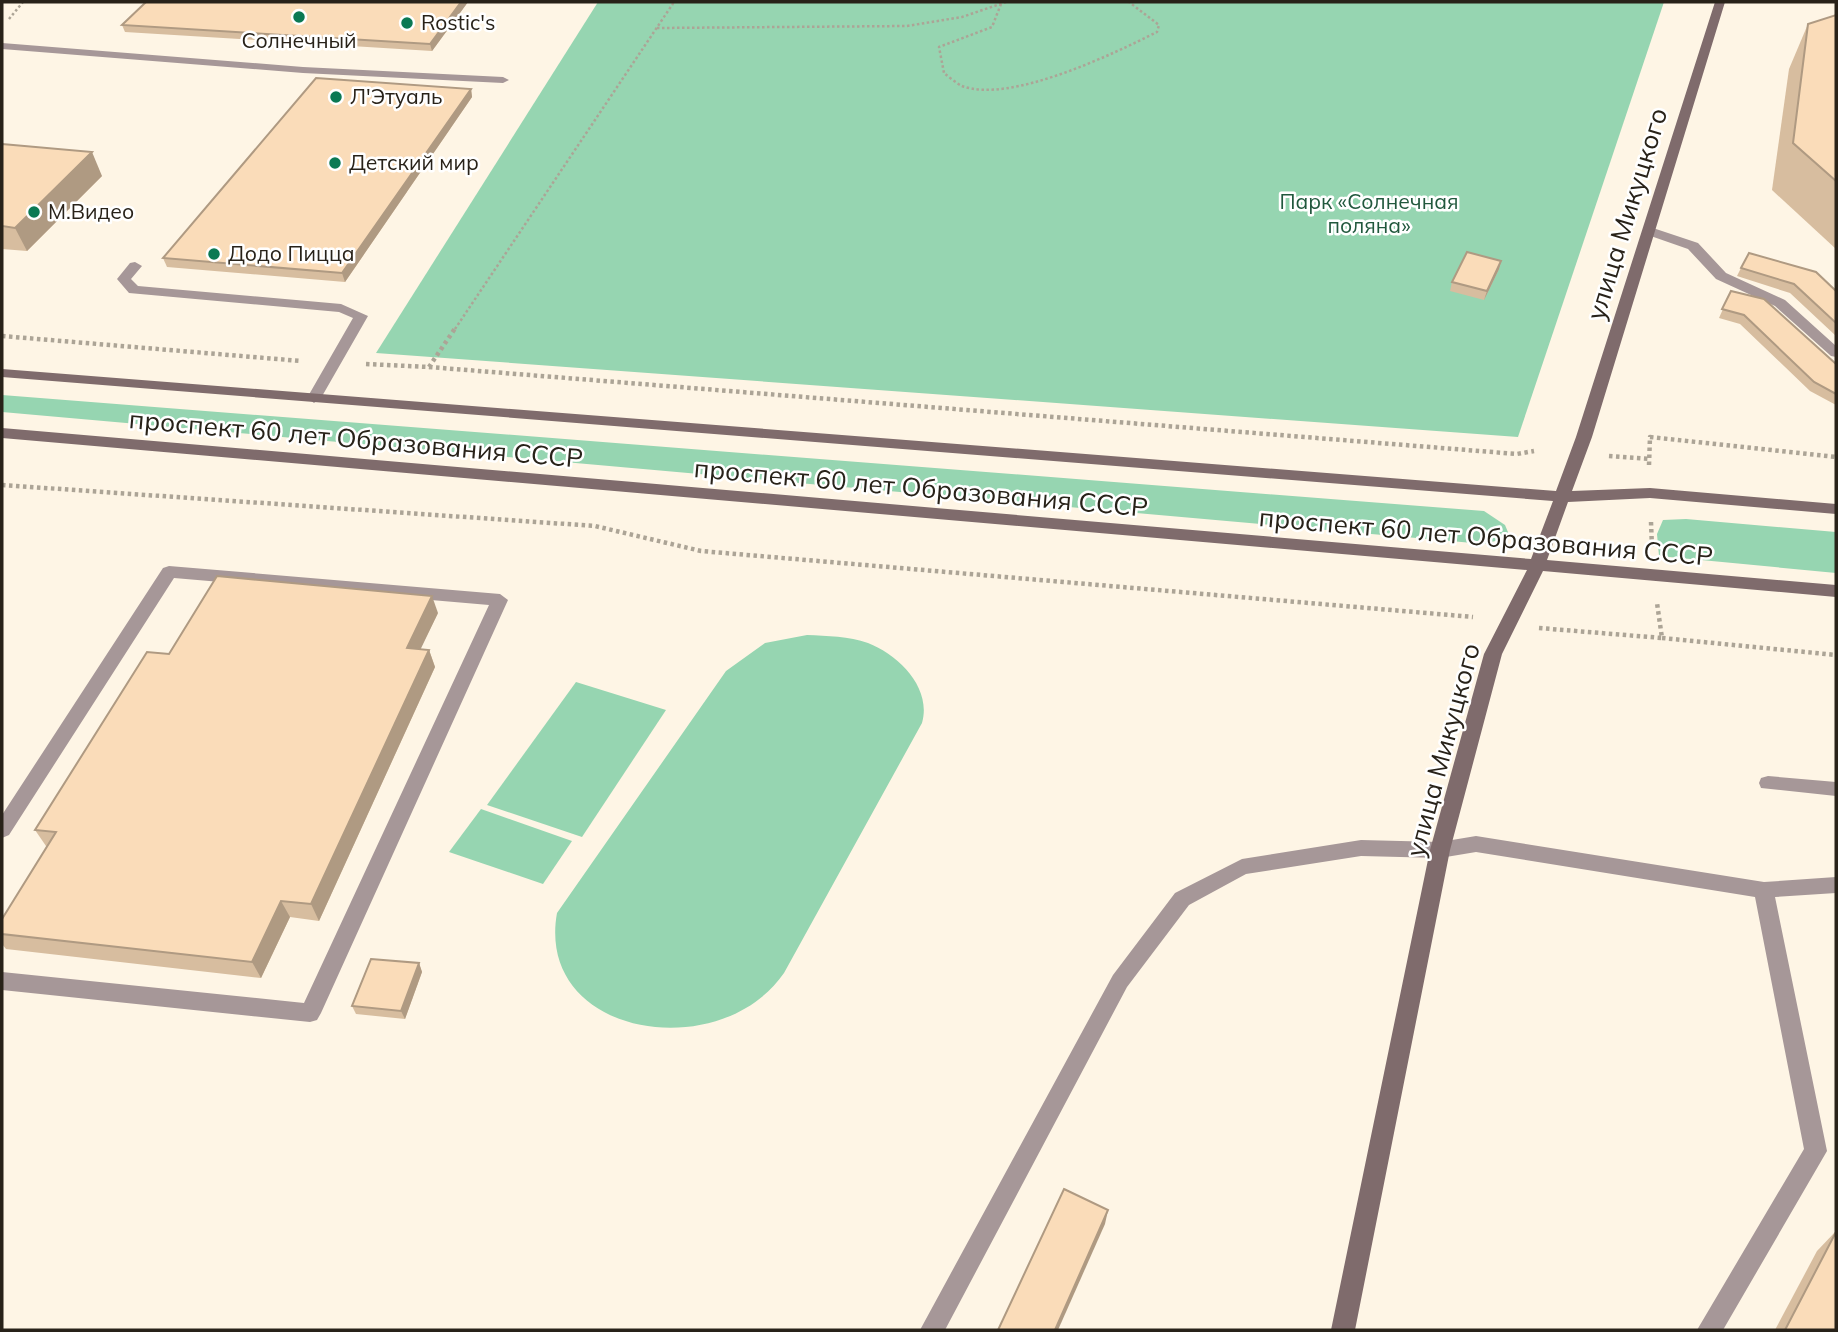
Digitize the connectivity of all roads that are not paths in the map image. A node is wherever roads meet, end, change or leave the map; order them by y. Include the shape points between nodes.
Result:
1 (1720, 2) edge
2 (2, 46) edge
3 (503, 79) dead end
4 (1650, 231) junction
5 (135, 266) dead end
6 (1836, 353) edge
7 (2, 373) edge
8 (314, 398) junction
9 (2, 433) edge
10 (1563, 497) junction
11 (1836, 509) edge
12 (1536, 566) junction
13 (1836, 592) edge
14 (1768, 783) dead end
15 (1836, 789) edge
16 (2, 830) edge
17 (1440, 850) junction
18 (1836, 885) edge
19 (1764, 890) junction
20 (2, 981) edge
21 (932, 1330) edge
22 (1343, 1330) edge
23 (1709, 1330) edge

1 - 4 main road, улица Микуцкого
2 - 3 lane via 303,70
4 - 6 lane via 1693,246 1721,276 1780,303
4 - 10 main road, улица Микуцкого
5 - 8 lane via 124,279 134,290 341,308 361,316
7 - 8 main road, проспект 60 лет Образования СССР
8 - 10 main road, проспект 60 лет Образования СССР
9 - 12 main road, проспект 60 лет Образования СССР
10 - 11 main road, проспект 60 лет Образования СССР via 1661,494
10 - 12 main road, улица Микуцкого
12 - 13 main road, проспект 60 лет Образования СССР
12 - 17 main road, улица Микуцкого via 1493,654
14 - 15 lane
16 - 20 lane via 169,572 500,600 310,1013
17 - 19 lane via 1476,845
17 - 21 lane via 1362,848 1242,867 1182,899 1120,981
17 - 22 main road, улица Микуцкого
18 - 19 lane
19 - 23 lane via 1816,1151

